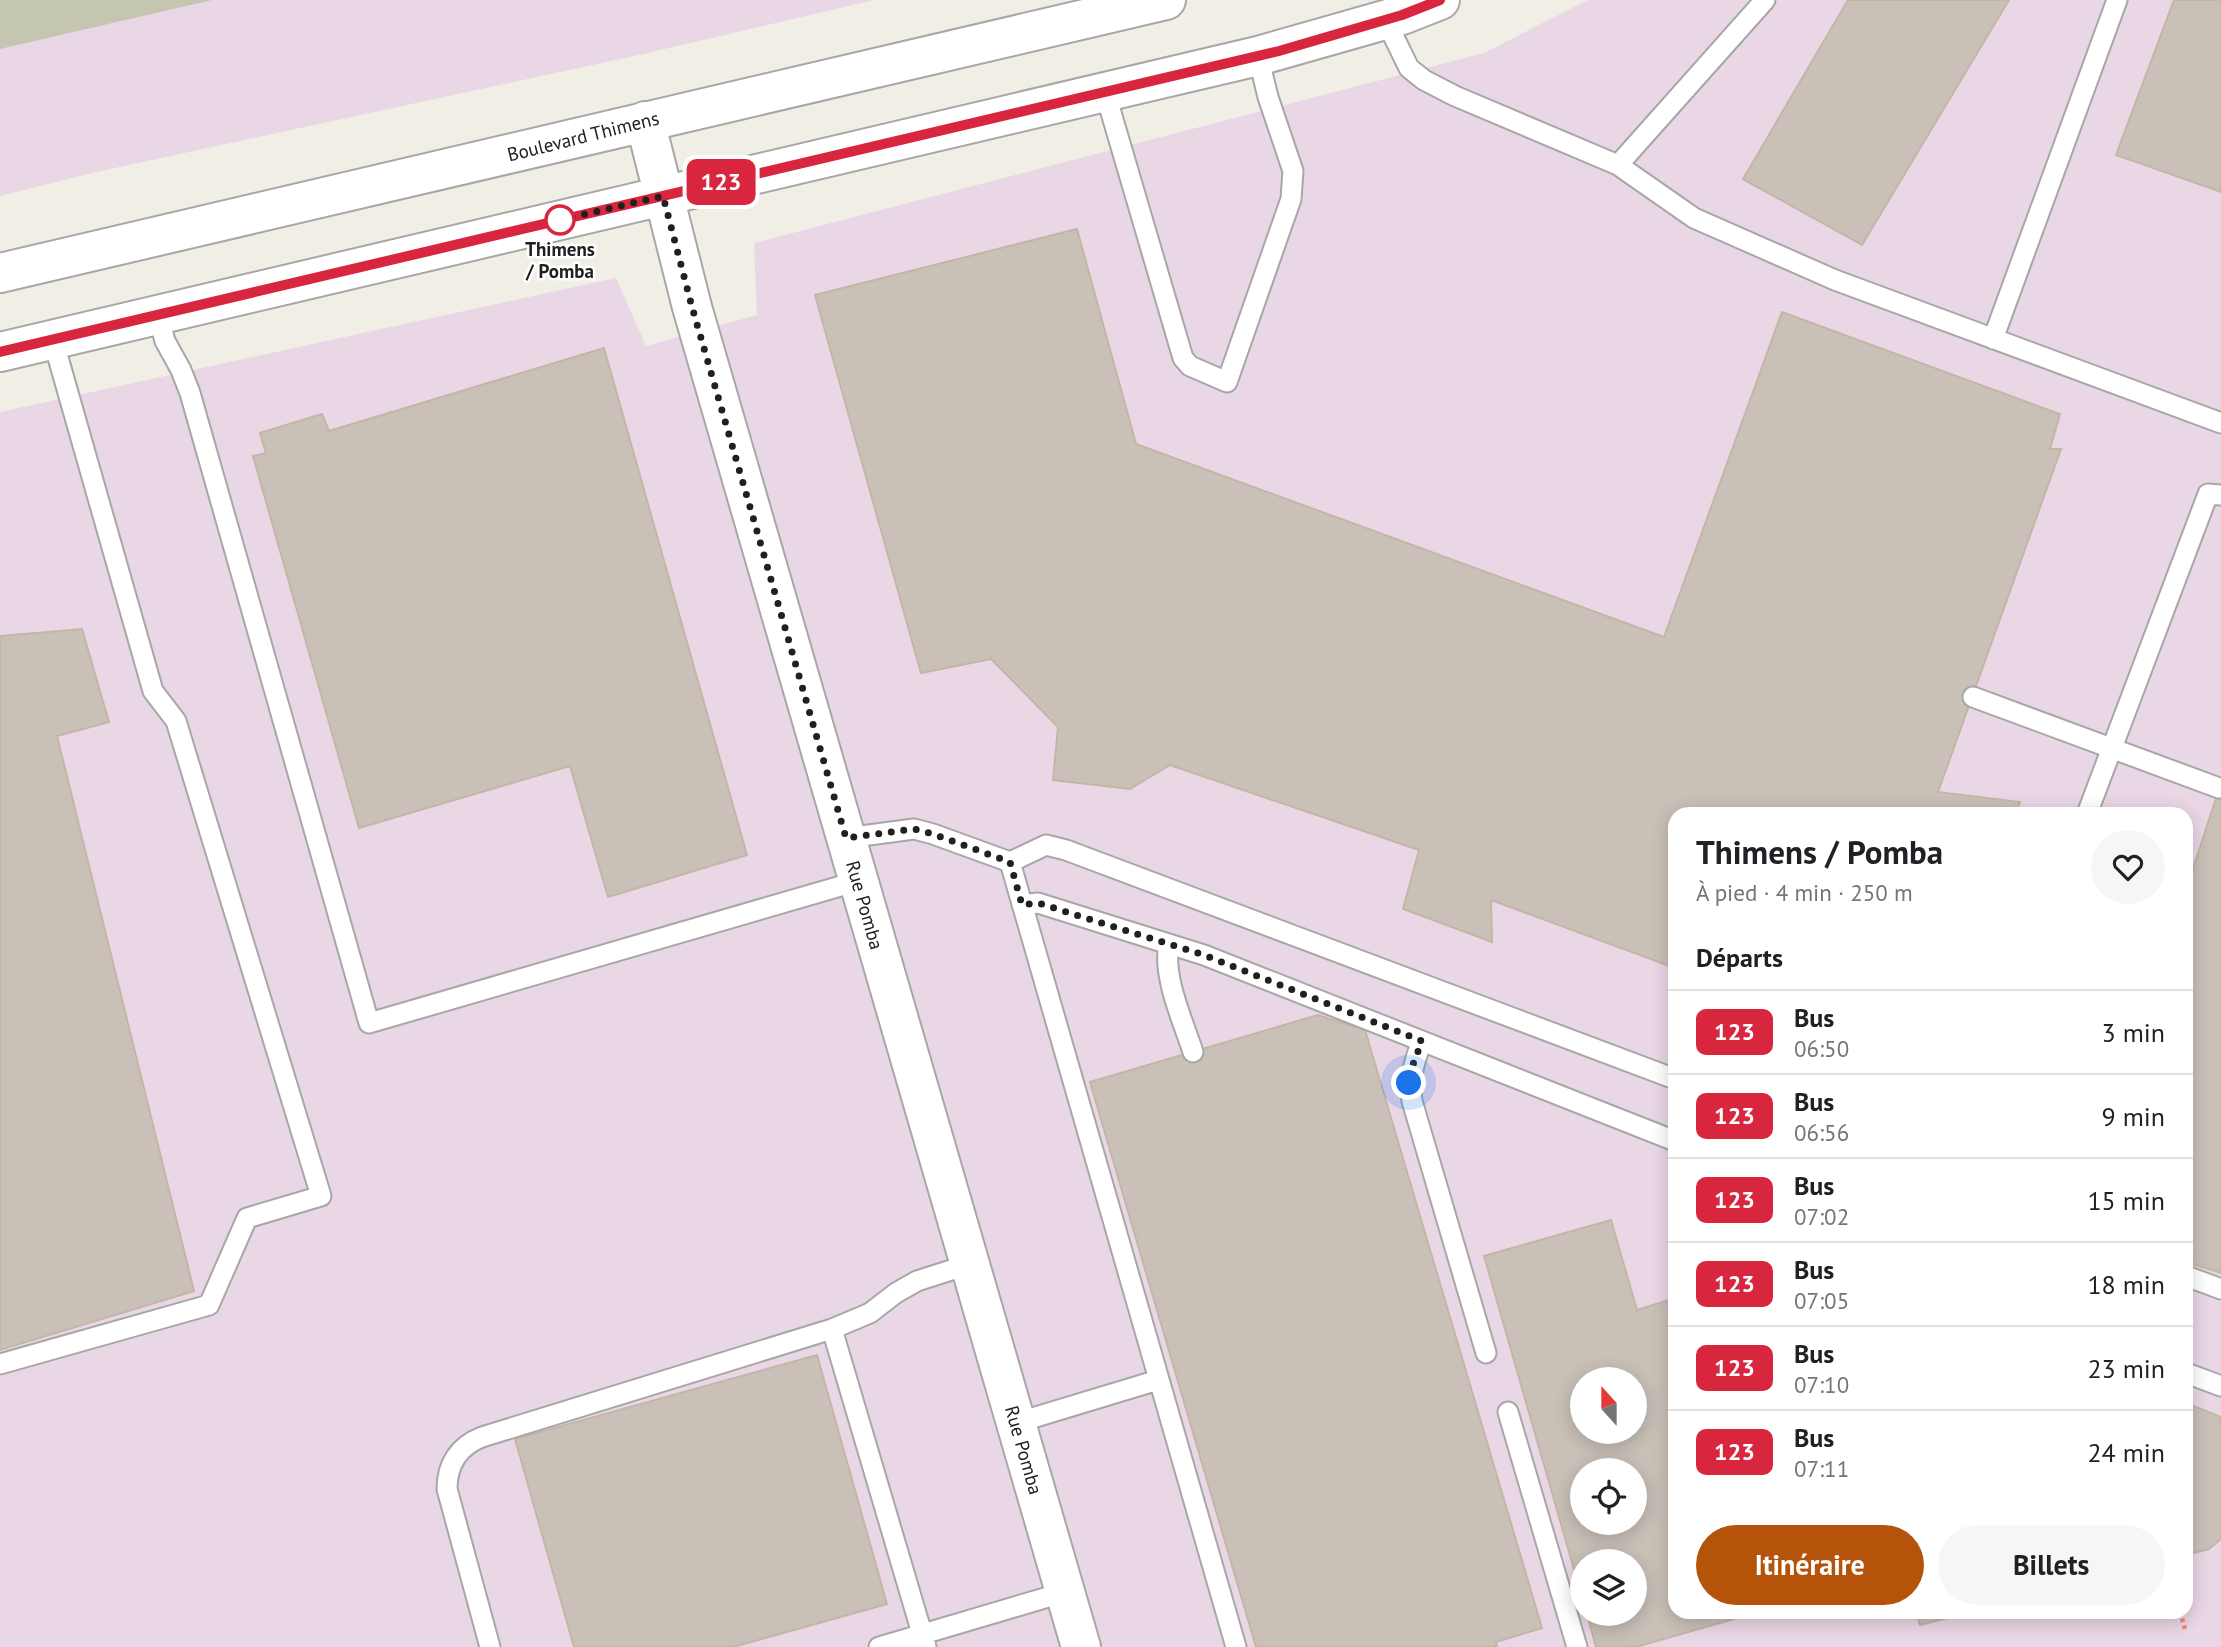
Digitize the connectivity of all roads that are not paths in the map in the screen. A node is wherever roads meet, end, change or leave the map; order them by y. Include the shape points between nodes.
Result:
1 (1166, 0) edge
2 (1440, 0) edge
3 (1765, 0) edge
4 (2117, 0) edge
5 (1385, 19) junction
6 (1258, 56) junction
7 (1105, 92) junction
8 (645, 121) junction
9 (1619, 165) junction
10 (663, 196) junction
11 (0, 273) edge
12 (158, 315) junction
13 (1993, 339) junction
14 (53, 340) junction
15 (0, 352) edge
16 (2221, 423) edge
17 (2221, 495) edge
18 (1973, 697) dead end
19 (2112, 748) junction
20 (2219, 788) edge
21 (2090, 807) edge
22 (846, 838) junction
23 (1010, 862) junction
24 (858, 881) junction
25 (1022, 905) junction
26 (1169, 944) junction
27 (1422, 1041) junction
28 (1193, 1052) dead end
29 (1668, 1076) edge
30 (1668, 1138) edge
31 (970, 1264) junction
32 (2193, 1279) edge
33 (2221, 1289) edge
34 (832, 1329) junction
35 (1486, 1353) dead end
36 (0, 1364) edge
37 (2193, 1376) edge
38 (1158, 1380) junction
39 (2221, 1387) edge
40 (1508, 1412) dead end
41 (1016, 1423) junction
42 (1065, 1592) junction
43 (924, 1641) edge
44 (490, 1647) edge
45 (879, 1647) edge
46 (1081, 1647) edge
47 (1237, 1647) edge
48 (1577, 1647) edge

1 - 8 street, Boulevard Thimens
2 - 5 street
3 - 9 lane
4 - 13 lane
5 - 6 street
5 - 9 lane via 1409,68 1424,80
6 - 7 street
6 - 7 lane via 1293,183 1227,382 1182,358
7 - 10 street
8 - 10 street, Rue Pomba
8 - 11 street, Boulevard Thimens
9 - 13 lane via 1695,218 1835,280
10 - 12 street
10 - 22 street, Rue Pomba
12 - 14 street
12 - 24 lane via 190,393 369,1023
13 - 16 lane
14 - 15 street
14 - 36 lane via 153,691 176,721 321,1196 247,1218 209,1305
17 - 19 lane via 2208,494
18 - 19 lane
19 - 20 lane
19 - 21 lane
22 - 23 lane via 914,829
22 - 24 street, Rue Pomba
23 - 25 lane
23 - 29 lane via 1046,845 1066,850
24 - 31 street, Rue Pomba
25 - 26 lane via 1038,903
25 - 38 lane
26 - 27 lane
26 - 28 lane via 1169,974
27 - 30 lane
27 - 35 lane via 1409,1083 1412,1101
31 - 34 lane via 917,1281 870,1312
31 - 41 street, Rue Pomba
32 - 33 lane
34 - 43 lane
34 - 44 lane via 465,1446 449,1470 447,1489
37 - 39 lane
38 - 41 lane
38 - 47 lane
40 - 48 lane
41 - 42 street, Rue Pomba
42 - 43 lane
42 - 46 street, Rue Pomba
43 - 45 lane

